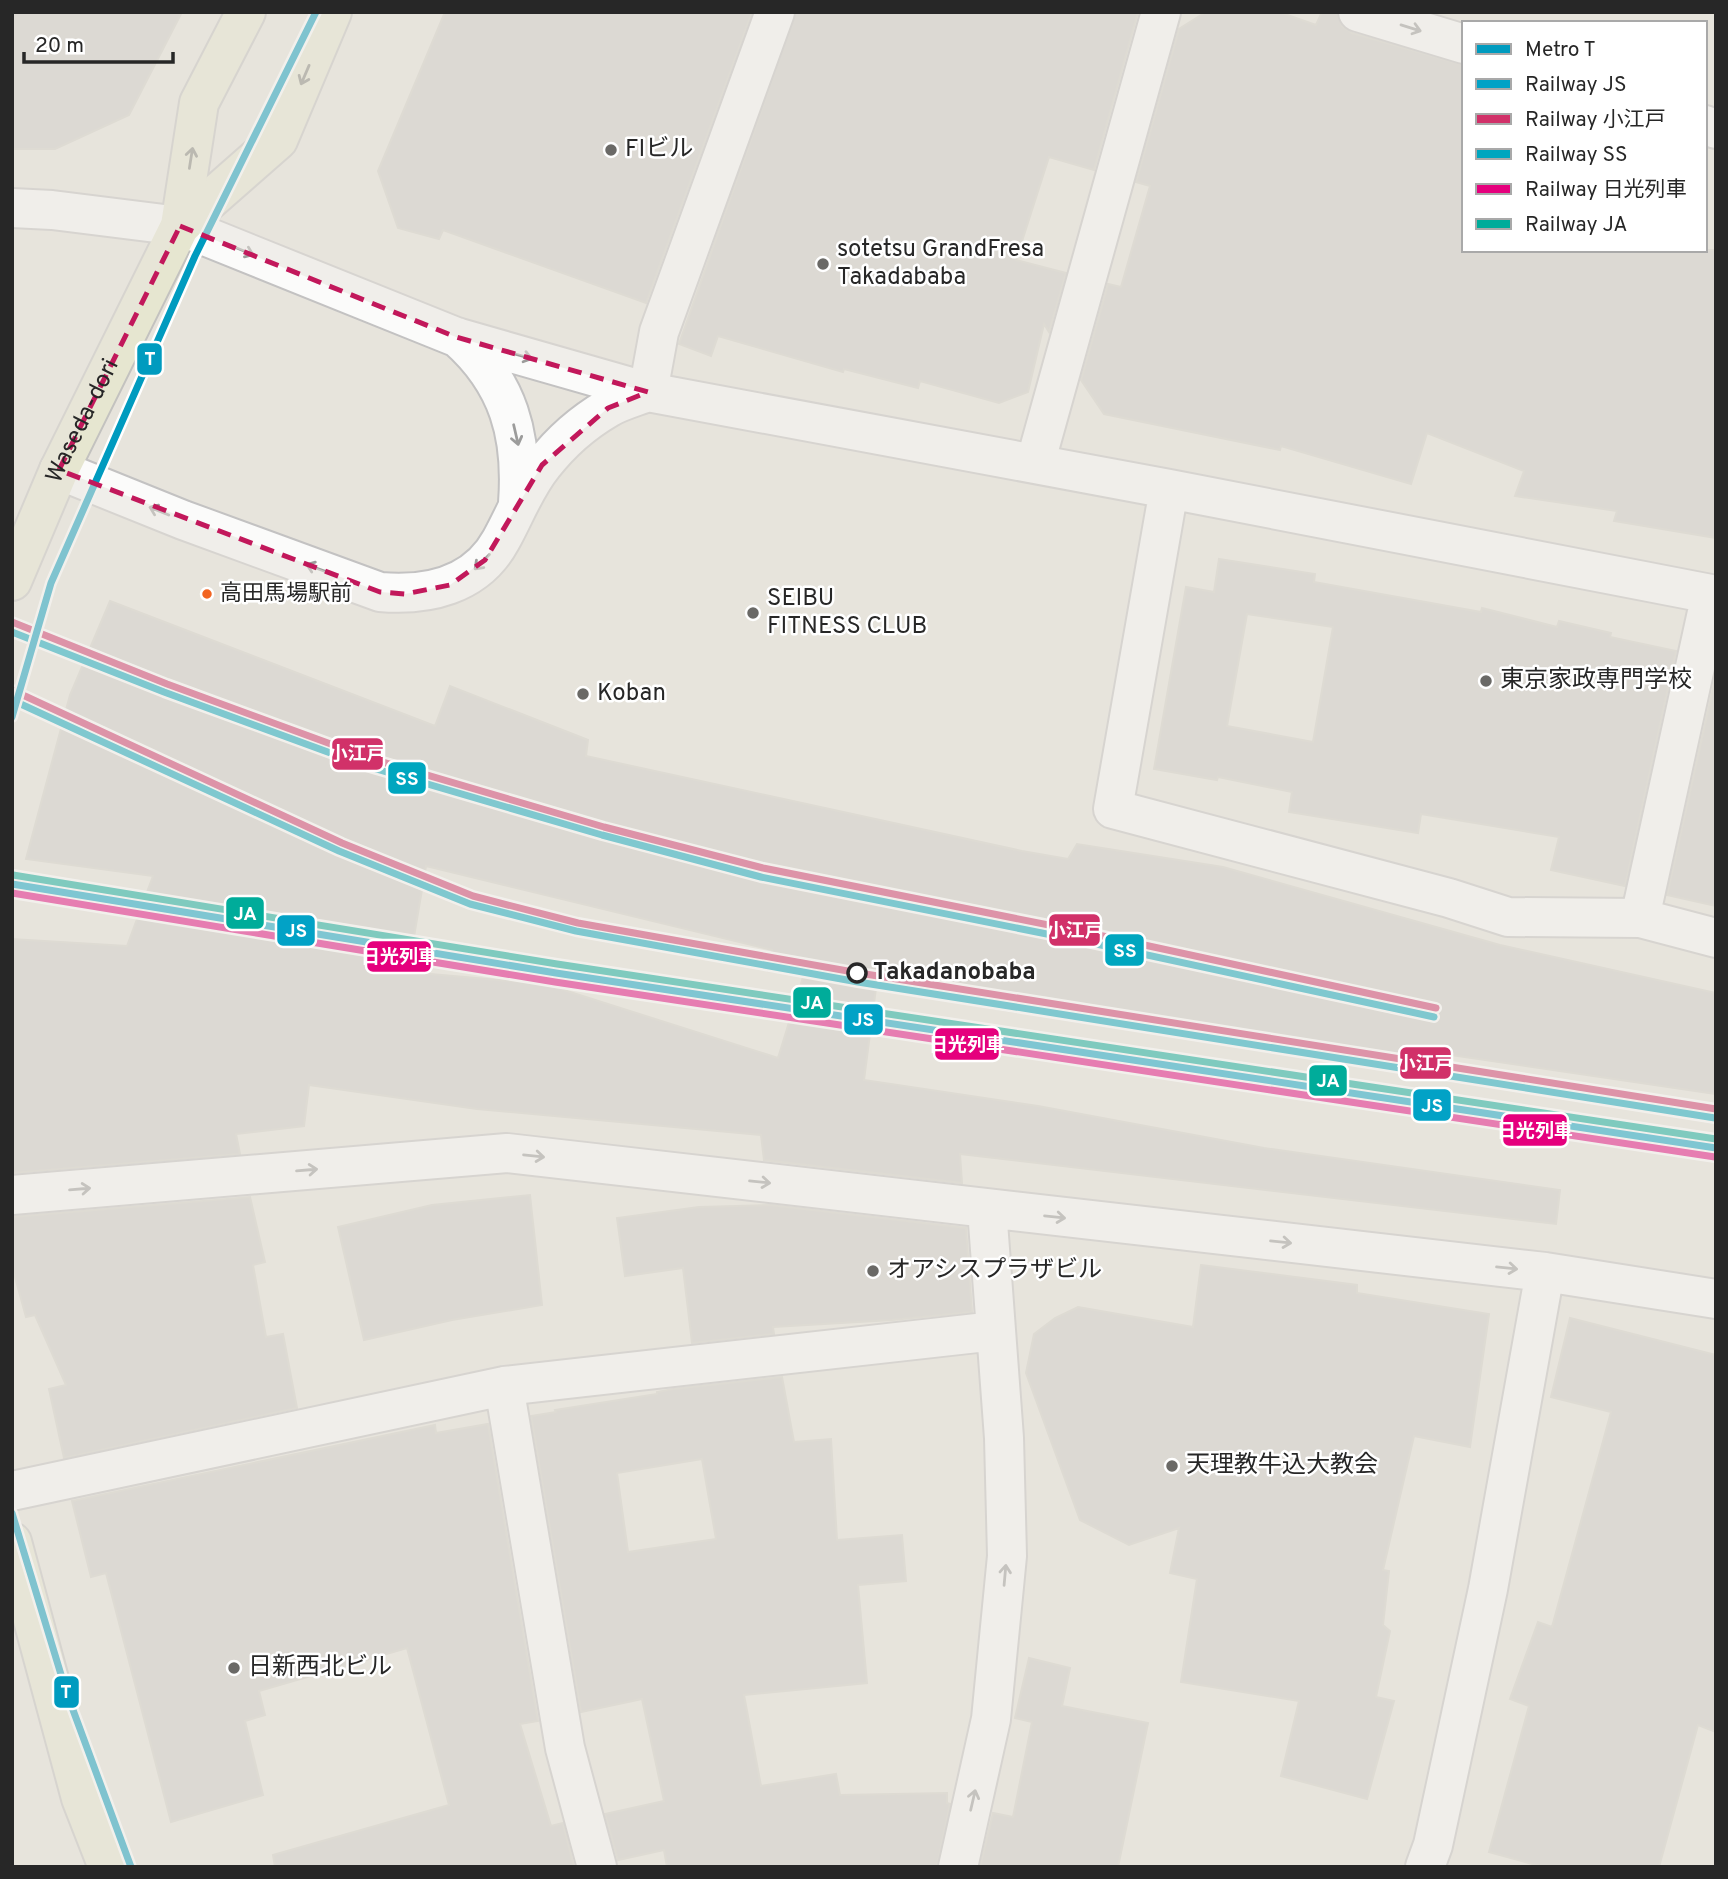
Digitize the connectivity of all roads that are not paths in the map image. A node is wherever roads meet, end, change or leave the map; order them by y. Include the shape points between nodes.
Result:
1 (246, 12) edge
2 (332, 12) edge
3 (775, 12) edge
4 (1161, 12) edge
5 (1358, 12) edge
6 (1462, 43) edge
7 (12, 208) edge
8 (180, 226) junction
9 (456, 337) junction
10 (648, 392) junction
11 (1034, 464) junction
12 (59, 470) junction
13 (1169, 489) junction
14 (518, 505) junction
15 (12, 581) edge
16 (1713, 595) edge
17 (1640, 918) junction
18 (1716, 937) edge
19 (12, 1195) edge
20 (987, 1209) junction
21 (1545, 1272) junction
22 (1716, 1299) edge
23 (995, 1331) junction
24 (504, 1386) junction
25 (12, 1491) edge
26 (12, 1542) edge
27 (108, 1867) edge
28 (597, 1867) edge
29 (958, 1867) edge
30 (1425, 1867) edge

8 -> 1 main road, Waseda-dori via 200,103
2 -> 8 main road, Waseda-dori via 278,140
3 - 10 street via 659,332
4 - 11 street
5 -> 6 street
7 - 8 street
8 -> 9 street
8 - 12 main road, Waseda-dori
9 -> 10 street
9 -> 14 street via 488,371 510,414 521,471
10 - 11 street
10 - 14 street via 608,408 572,434 542,466
11 - 13 street
14 -> 12 street via 500,543 470,574 429,592 405,594 380,592
12 - 15 main road, Waseda-dori
13 - 16 street
13 - 17 street via 1113,809 1508,917
16 - 17 street
17 - 18 street
19 -> 20 street via 507,1153
20 -> 21 street
20 - 23 street
21 - 22 street
21 - 30 street via 1488,1589
23 - 24 street
29 -> 23 street via 991,1719 1007,1556
24 - 25 street
24 - 28 street via 565,1748
26 - 27 main road via 81,1798

